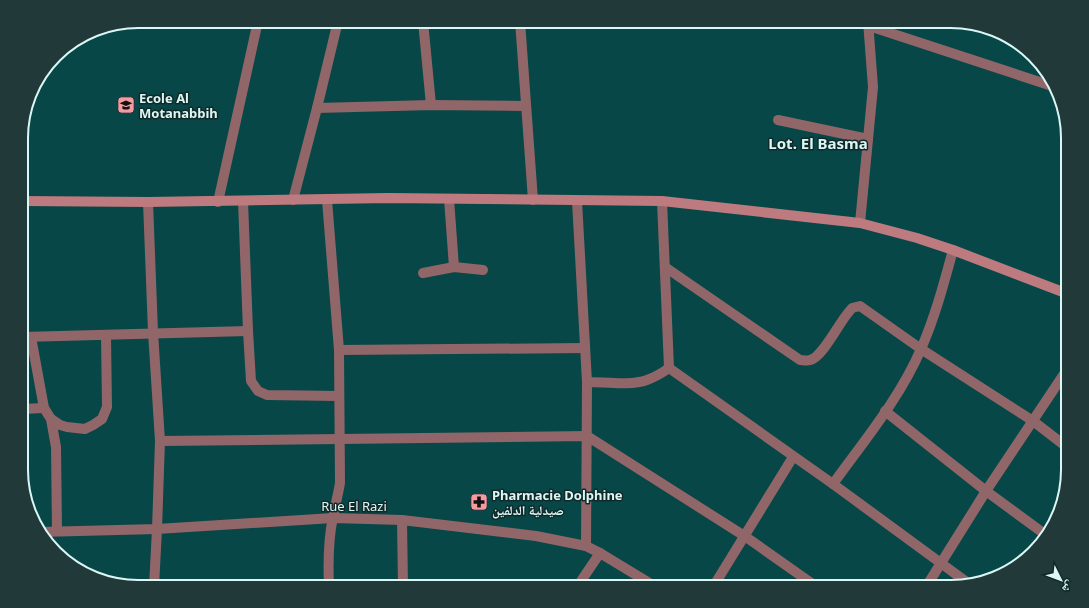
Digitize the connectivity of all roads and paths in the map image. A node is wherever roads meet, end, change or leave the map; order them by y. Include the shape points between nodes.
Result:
1 (256, 28) edge
2 (336, 28) edge
3 (424, 28) edge
4 (520, 28) edge
5 (868, 28) edge
6 (880, 28) edge
7 (1046, 84) edge
8 (431, 105) junction
9 (526, 106) junction
10 (317, 108) junction
11 (778, 120) dead end
12 (868, 139) junction
13 (449, 199) junction
14 (28, 200) edge
15 (293, 200) junction
16 (327, 200) junction
17 (533, 200) junction
18 (243, 201) junction
19 (577, 201) junction
20 (662, 201) junction
21 (148, 202) junction
22 (218, 202) junction
23 (860, 223) junction
24 (953, 250) junction
25 (454, 267) junction
26 (665, 267) junction
27 (483, 270) dead end
28 (423, 273) dead end
29 (1061, 291) edge
30 (248, 331) junction
31 (153, 332) junction
32 (106, 336) junction
33 (28, 337) edge
34 (28, 341) edge
35 (585, 348) junction
36 (921, 349) junction
37 (339, 350) junction
38 (669, 368) junction
39 (1061, 379) edge
40 (587, 382) junction
41 (339, 396) junction
42 (44, 408) junction
43 (28, 409) edge
44 (885, 412) junction
45 (51, 419) junction
46 (1033, 421) junction
47 (587, 436) junction
48 (340, 440) junction
49 (160, 441) junction
50 (1061, 443) edge
51 (794, 457) junction
52 (833, 484) junction
53 (986, 491) junction
54 (333, 518) junction
55 (402, 520) junction
56 (157, 529) junction
57 (57, 531) junction
58 (47, 532) edge
59 (1041, 532) edge
60 (746, 537) junction
61 (586, 546) junction
62 (600, 553) junction
63 (941, 564) junction
64 (963, 579) edge
65 (154, 580) edge
66 (329, 580) edge
67 (403, 580) edge
68 (582, 580) edge
69 (644, 580) edge
70 (718, 580) edge
71 (807, 580) edge
72 (931, 580) edge

1 - 22 street
2 - 10 street
3 - 8 street
4 - 9 street
5 - 12 street via 873,87
6 - 7 street
8 - 9 street
8 - 10 street
9 - 17 street
10 - 15 street
11 - 12 street
12 - 23 street
13 - 16 street
13 - 17 street
13 - 25 street
14 - 21 street
15 - 16 street
15 - 18 street
16 - 37 street
17 - 19 street
18 - 22 street
18 - 30 street
19 - 20 street
19 - 35 street
20 - 23 street
20 - 26 street
21 - 22 street
21 - 31 street
23 - 24 street
24 - 29 street
24 - 36 street via 940,299
25 - 27 street
25 - 28 street
26 - 36 street via 800,360 815,358 844,317 856,306 860,306
26 - 38 street
30 - 31 street
30 - 41 street via 251,381 258,391 276,396
31 - 32 street
31 - 49 street
32 - 33 street
32 - 45 street via 107,407 102,419 85,429 60,425
34 - 42 street
35 - 37 street
35 - 40 street
36 - 44 street
36 - 46 street
37 - 41 street
38 - 40 street via 659,375 636,383
38 - 51 street
39 - 46 street
40 - 47 street
41 - 48 street
42 - 43 street
42 - 45 street
44 - 52 street
44 - 53 street
45 - 57 street via 56,447
46 - 50 street
46 - 53 street
47 - 48 street
47 - 60 street
47 - 61 street
48 - 49 street
48 - 54 street via 340,484
49 - 56 street
51 - 52 street
51 - 60 street
52 - 63 street
53 - 59 street
53 - 63 street
54 - 55 street, Rue El Razi
54 - 56 street, Rue El Razi
54 - 66 street via 328,561
55 - 61 street, Rue El Razi via 536,536
55 - 67 street
56 - 57 street, Rue El Razi
56 - 65 street
57 - 58 street, Rue El Razi
60 - 70 street
60 - 71 street
61 - 62 street, Rue El Razi
62 - 68 street
62 - 69 street, Rue El Razi
63 - 64 street
63 - 72 street

